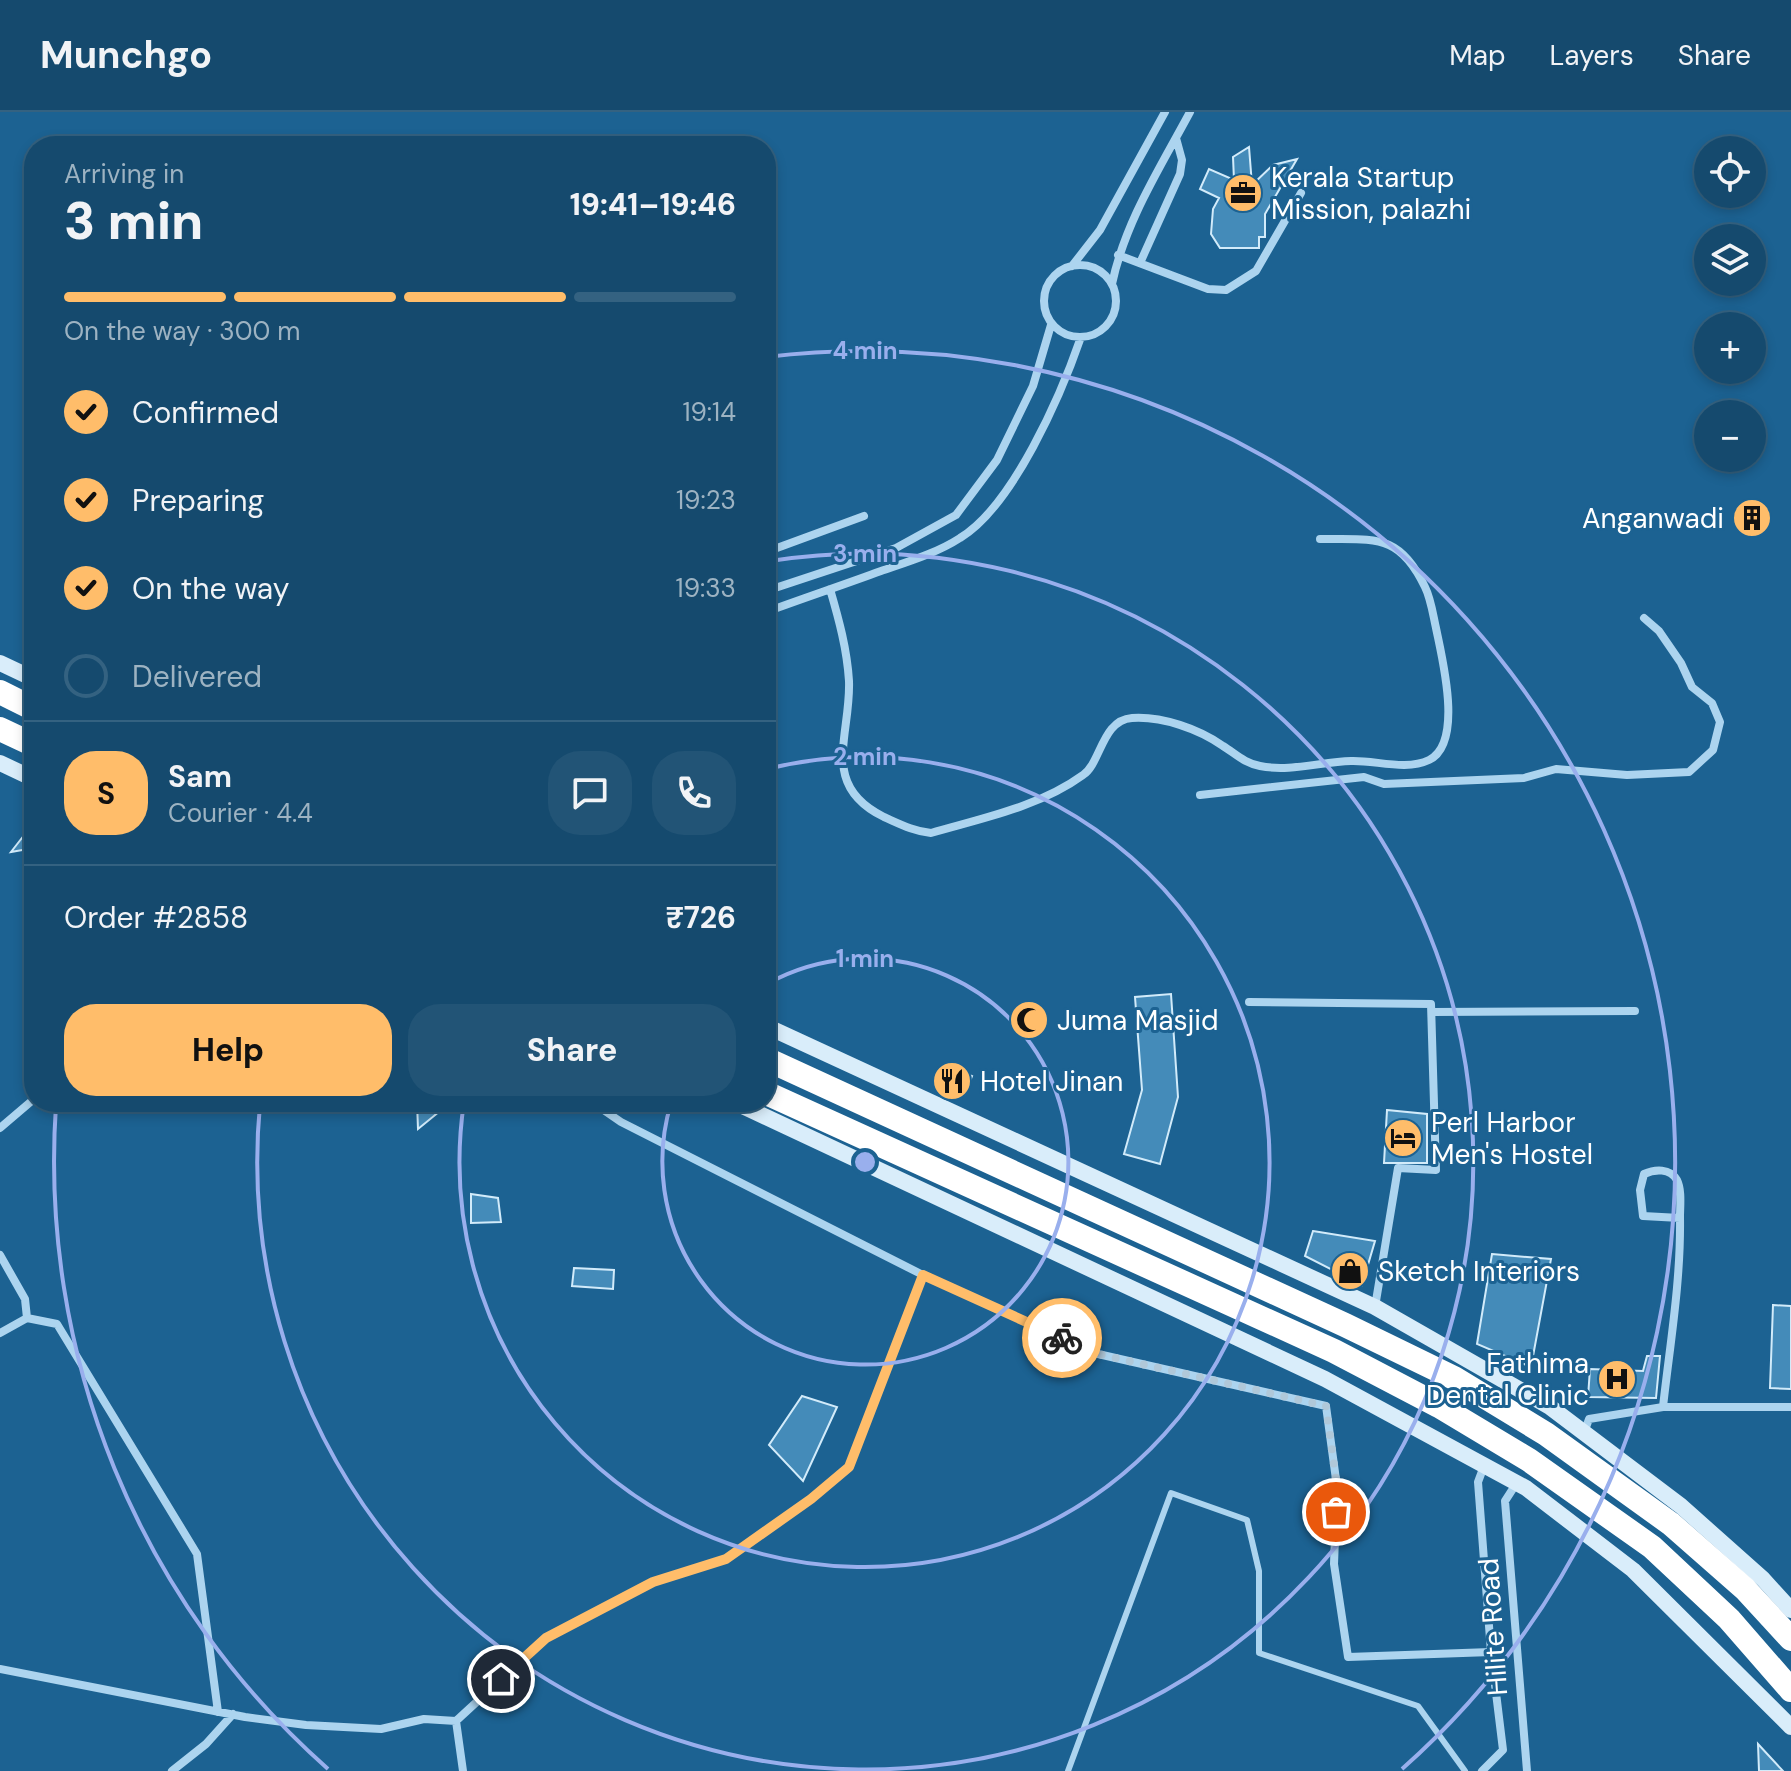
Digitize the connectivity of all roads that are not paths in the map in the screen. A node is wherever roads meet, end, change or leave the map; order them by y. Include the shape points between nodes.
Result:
1 (1165, 112) edge
2 (1190, 112) edge
3 (1176, 138) junction
4 (1301, 193) dead end
5 (1118, 255) junction
6 (1140, 263) junction
7 (1072, 266) junction
8 (1112, 284) junction
9 (1051, 325) junction
10 (1081, 337) junction
11 (864, 516) dead end
12 (1320, 539) dead end
13 (776, 548) edge
14 (776, 588) edge
15 (830, 589) junction
16 (776, 608) edge
17 (1644, 618) dead end
18 (0, 663) edge
19 (24, 674) edge
20 (0, 692) edge
21 (24, 704) edge
22 (0, 729) edge
23 (24, 740) edge
24 (0, 763) edge
25 (1286, 766) junction
26 (24, 775) edge
27 (1289, 784) junction
28 (1200, 795) dead end
29 (1249, 1002) dead end
30 (1635, 1011) dead end
31 (1432, 1012) junction
32 (776, 1031) edge
33 (776, 1064) edge
34 (776, 1098) edge
35 (24, 1108) edge
36 (606, 1112) edge
37 (755, 1112) edge
38 (0, 1128) edge
39 (1680, 1218) junction
40 (0, 1255) edge
41 (923, 1275) junction
42 (1375, 1307) junction
43 (27, 1318) junction
44 (0, 1333) edge
45 (1663, 1407) junction
46 (1791, 1407) edge
47 (1584, 1433) junction
48 (1484, 1465) junction
49 (1517, 1483) junction
50 (1791, 1610) edge
51 (1791, 1639) edge
52 (1491, 1652) junction
53 (0, 1669) edge
54 (1791, 1690) edge
55 (218, 1712) junction
56 (233, 1714) junction
57 (456, 1721) junction
58 (1791, 1727) edge
59 (172, 1771) edge
60 (463, 1771) edge
61 (1068, 1771) edge
62 (1465, 1771) edge
63 (1482, 1771) edge
64 (1527, 1771) edge

1 - 7 street via 1100,230
2 - 3 street
3 - 5 street
3 - 6 street via 1180,174
4 - 6 street via 1256,271 1226,290 1208,289
5 - 6 street
5 - 8 street
7 - 8 street via 1095,268
7 - 9 street via 1046,288 1043,300
8 - 10 street via 1116,296 1111,319 1104,328
9 - 10 street
9 - 14 street via 1033,386 997,460 956,515 896,548
10 - 15 street via 1065,383 1027,458 986,518 960,539
11 - 13 street
12 - 25 street via 1376,541 1397,547 1412,561 1427,591 1443,659 1448,726 1443,747 1430,759
15 - 16 street
15 - 25 street via 849,684 842,764 850,791 865,808 914,831 931,833 1030,804 1086,774 1116,725 1131,718 1175,724 1223,745 1240,760
17 - 27 street via 1659,631 1692,687 1712,703 1720,722 1713,750 1689,772 1627,775 1556,769 1494,781 1384,784 1364,777
18 - 19 street
20 - 21 highway
22 - 23 highway
24 - 26 street
25 - 27 street
27 - 28 street
29 - 31 street via 1431,1004
30 - 31 street
31 - 42 street via 1436,1170 1398,1168
32 - 42 street
33 - 51 highway via 1454,1378 1546,1434 1671,1524 1745,1589
34 - 54 highway via 1334,1351 1439,1406 1529,1460 1652,1547 1729,1619
35 - 38 street
36 - 41 street
37 - 48 street via 1325,1379
39 - 39 street via 1678,1181 1665,1171 1644,1174 1643,1216
39 - 45 street via 1677,1303
40 - 43 street via 25,1299
41 - 52 street via 1098,1354 1326,1406 1337,1487 1334,1564 1348,1657
41 - 57 street via 849,1467 726,1559 653,1582 546,1638
42 - 47 street via 1550,1407
43 - 44 street
43 - 55 street via 57,1324 197,1554
45 - 46 street
45 - 47 street via 1589,1419
47 - 50 street via 1681,1506
48 - 49 street
48 - 52 street via 1478,1482
49 - 58 street via 1633,1570
49 - 64 street, Hilite Road via 1505,1501
52 - 63 street via 1503,1750
53 - 55 street
55 - 56 street
56 - 57 street via 344,1729 381,1729 424,1719
56 - 59 street
57 - 60 street
61 - 62 lane via 1171,1493 1247,1520 1259,1571 1259,1653 1418,1706

